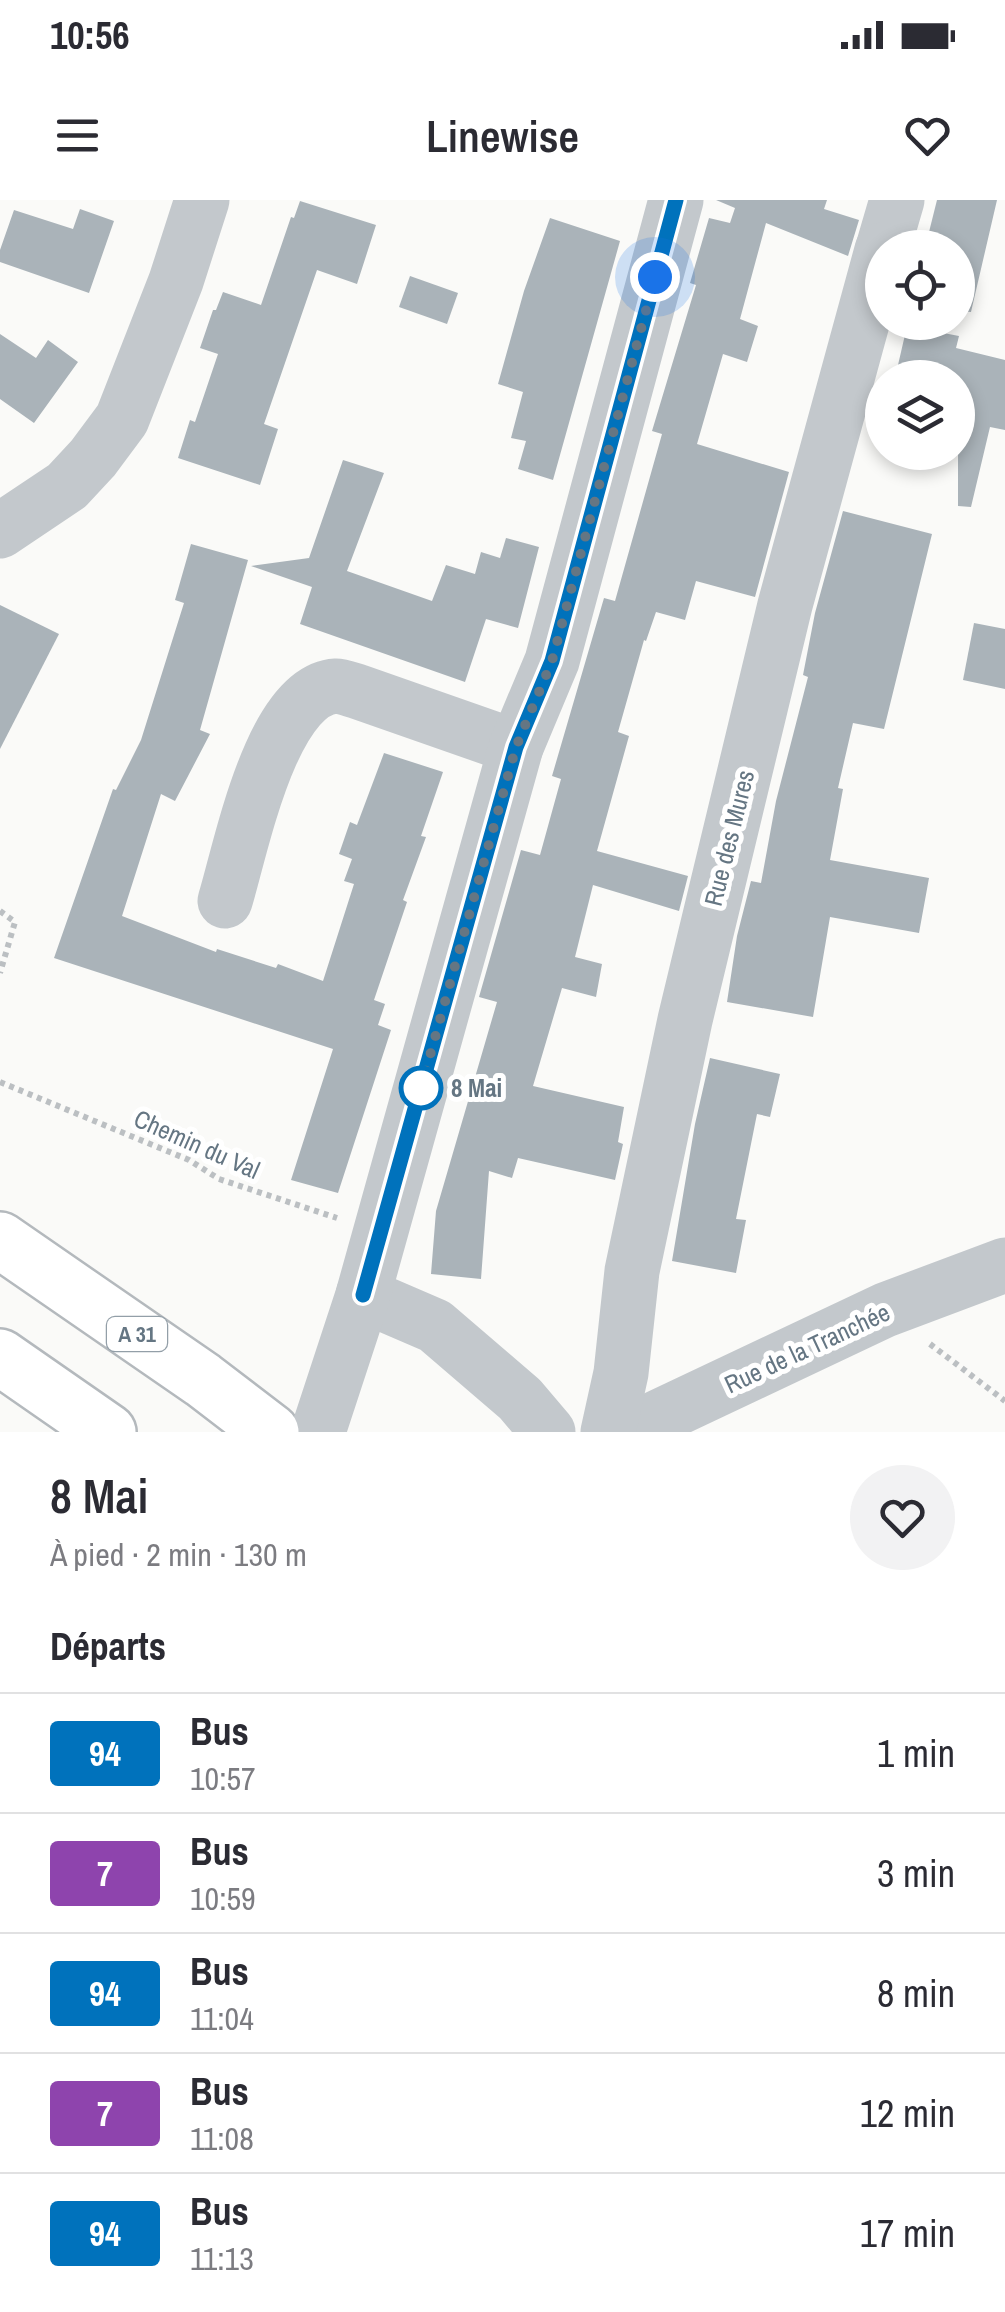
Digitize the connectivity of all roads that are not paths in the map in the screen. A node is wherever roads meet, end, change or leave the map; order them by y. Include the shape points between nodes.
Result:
1 (202, 200) edge
2 (676, 200) edge
3 (897, 200) edge
4 (888, 230) edge
5 (865, 314) edge
6 (0, 531) edge
7 (516, 747) junction
8 (226, 901) dead end
9 (0, 1240) edge
10 (1005, 1265) edge
11 (363, 1295) junction
12 (0, 1357) edge
13 (325, 1412) edge
14 (609, 1431) edge
15 (108, 1432) edge
16 (271, 1432) edge
17 (548, 1432) edge

1 - 6 street via 122,420 66,486
2 - 7 street via 552,661
3 - 4 street, Rue des Mures
5 - 14 street, Rue des Mures via 785,605 685,1020 632,1271
7 - 8 street via 336,686 310,695 272,745
7 - 11 street
9 - 16 highway, A 31
10 - 14 street, Rue de la Tranchée via 885,1310 652,1420
11 - 13 street
11 - 17 street via 435,1326
12 - 15 highway

